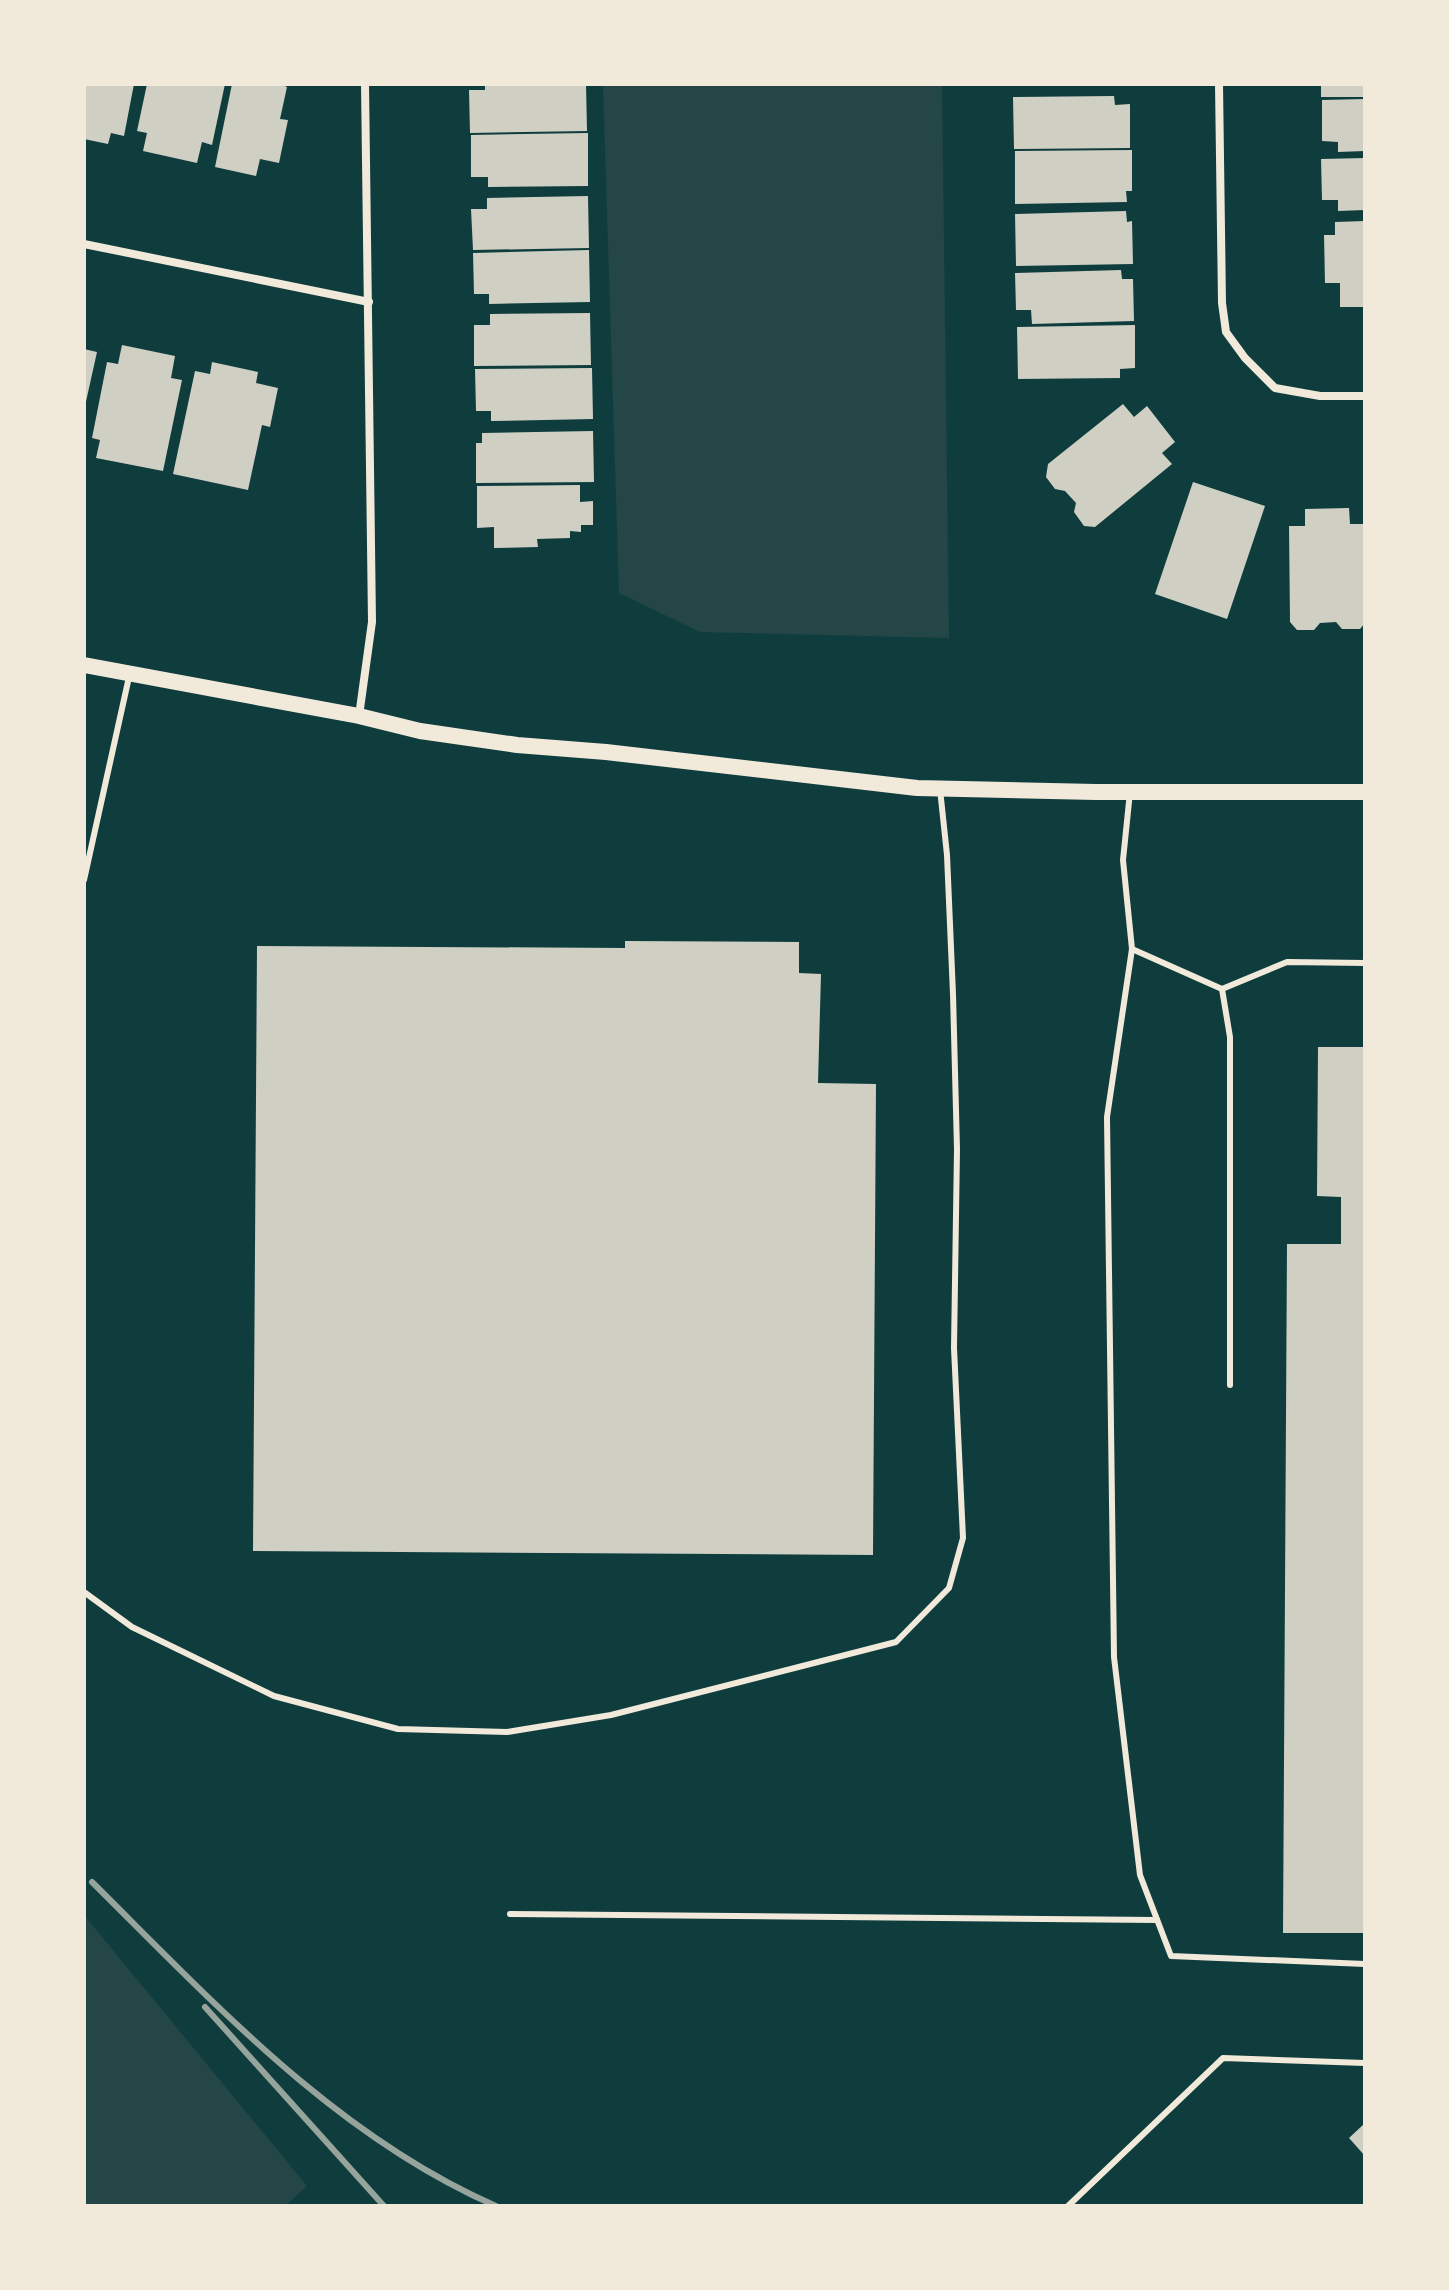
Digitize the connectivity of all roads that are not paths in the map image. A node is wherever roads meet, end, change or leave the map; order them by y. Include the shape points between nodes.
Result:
1 (365, 84) edge
2 (1219, 84) edge
3 (84, 244) edge
4 (369, 302) junction
5 (1365, 396) edge
6 (84, 665) edge
7 (129, 674) junction
8 (359, 716) junction
9 (940, 789) junction
10 (1130, 792) junction
11 (1365, 792) edge
12 (84, 880) edge
13 (1132, 949) junction
14 (1365, 963) edge
15 (1222, 989) junction
16 (1230, 1385) dead end
17 (84, 1592) edge
18 (510, 1914) dead end
19 (1157, 1920) junction
20 (1365, 1964) edge
21 (1365, 2063) edge
22 (1068, 2206) edge

1 - 4 street
2 - 5 street via 1226,332 1275,388
3 - 4 street
4 - 8 street via 372,622
6 - 7 main road
7 - 8 main road
7 - 12 lane
8 - 9 main road via 517,745
9 - 10 main road
9 - 17 lane via 953,994 954,1348 963,1538 949,1588 896,1642 611,1715 507,1732 398,1729 274,1696 132,1627
10 - 11 main road
10 - 13 lane via 1123,860
13 - 15 lane
13 - 19 lane via 1107,1117 1114,1657 1140,1875
14 - 15 lane via 1287,962
15 - 16 lane via 1230,1037
18 - 19 lane
19 - 20 lane via 1171,1956
21 - 22 lane via 1223,2058

